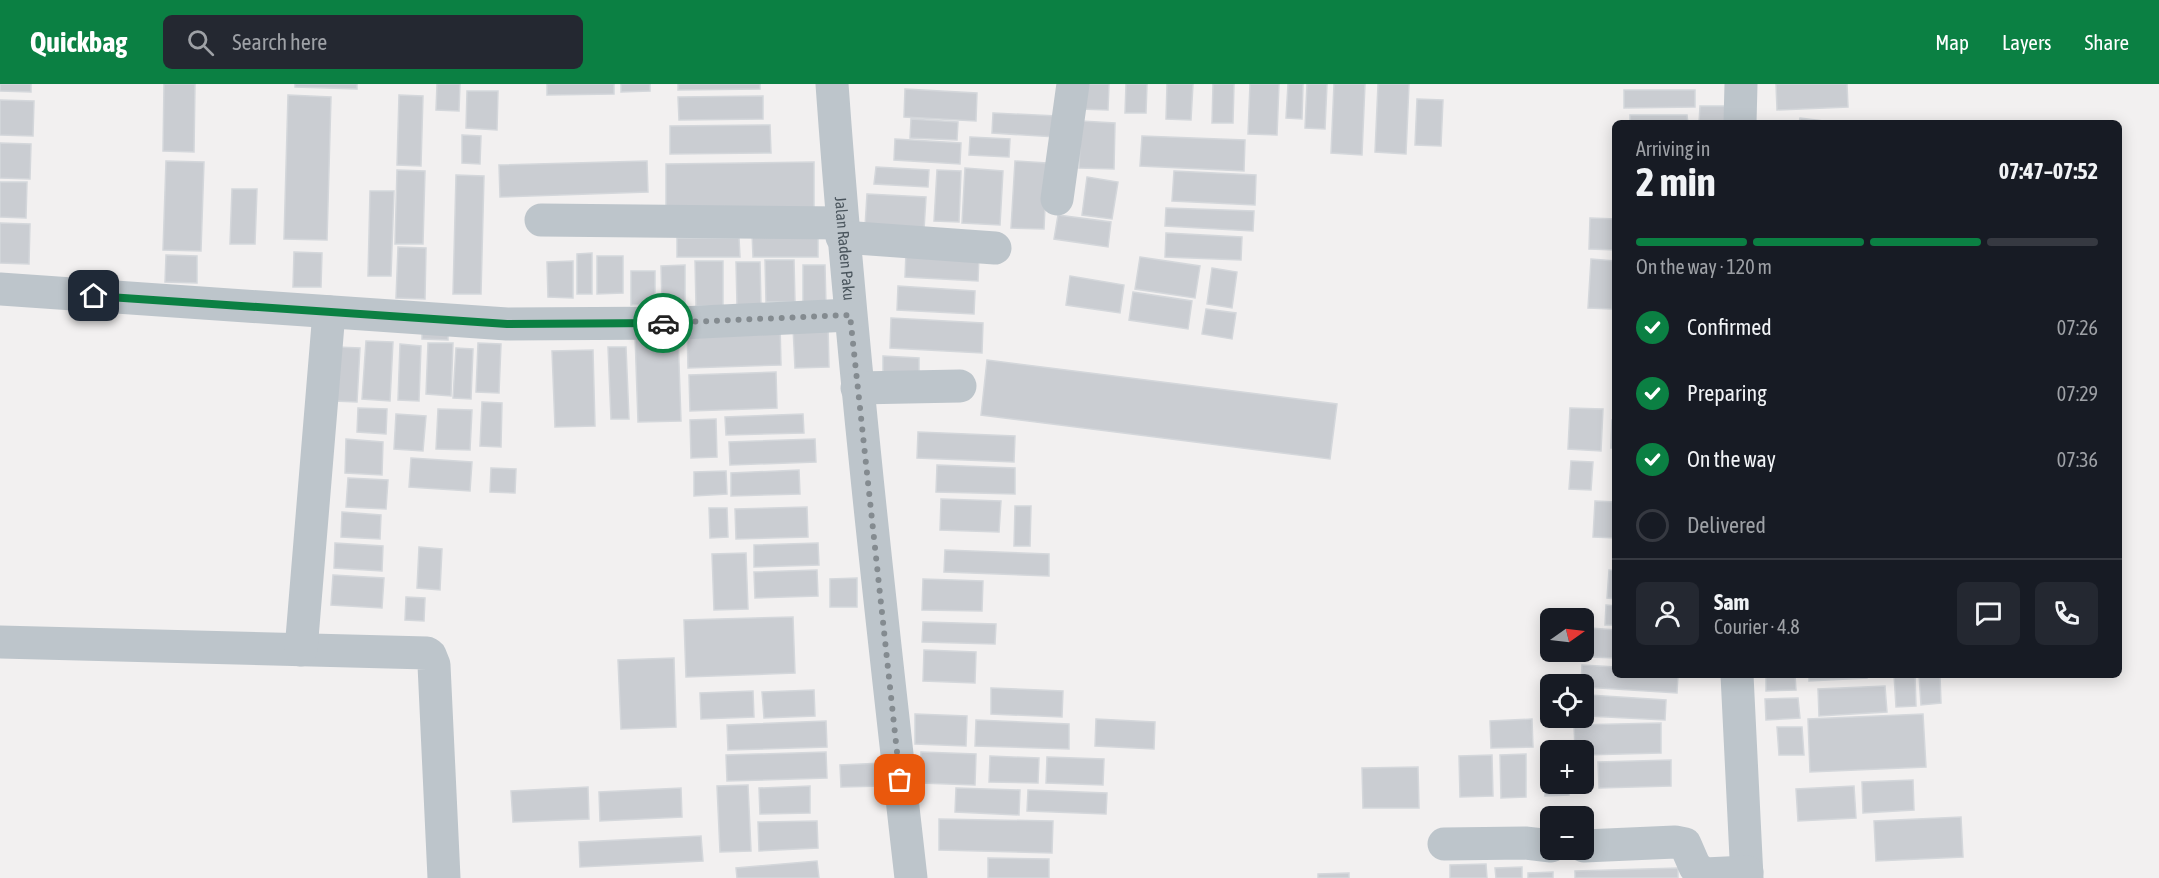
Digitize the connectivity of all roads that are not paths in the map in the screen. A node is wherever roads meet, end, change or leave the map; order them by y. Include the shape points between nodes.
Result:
1 (832, 84) edge
2 (1073, 84) edge
3 (1741, 84) edge
4 (1740, 120) edge
5 (1057, 199) dead end
6 (541, 220) dead end
7 (842, 230) junction
8 (995, 248) dead end
9 (0, 289) edge
10 (329, 312) junction
11 (850, 315) junction
12 (960, 386) dead end
13 (857, 388) junction
14 (0, 642) edge
15 (301, 650) junction
16 (1737, 678) edge
17 (1444, 844) dead end
18 (1540, 845) edge
19 (1594, 846) edge
20 (1747, 875) edge
21 (444, 878) edge
22 (911, 878) edge

1 - 7 street, Jalan Raden Paku
2 - 5 street
3 - 4 street
6 - 7 street
7 - 8 street
7 - 11 street, Jalan Raden Paku
9 - 10 street
10 - 11 street via 507,324 681,323
10 - 15 street
11 - 13 street, Jalan Raden Paku
12 - 13 street
13 - 22 street, Jalan Raden Paku
14 - 15 street
15 - 21 street via 430,655 434,665
16 - 20 street
17 - 18 street
19 - 20 street via 1675,842 1685,844 1695,867 1705,874

